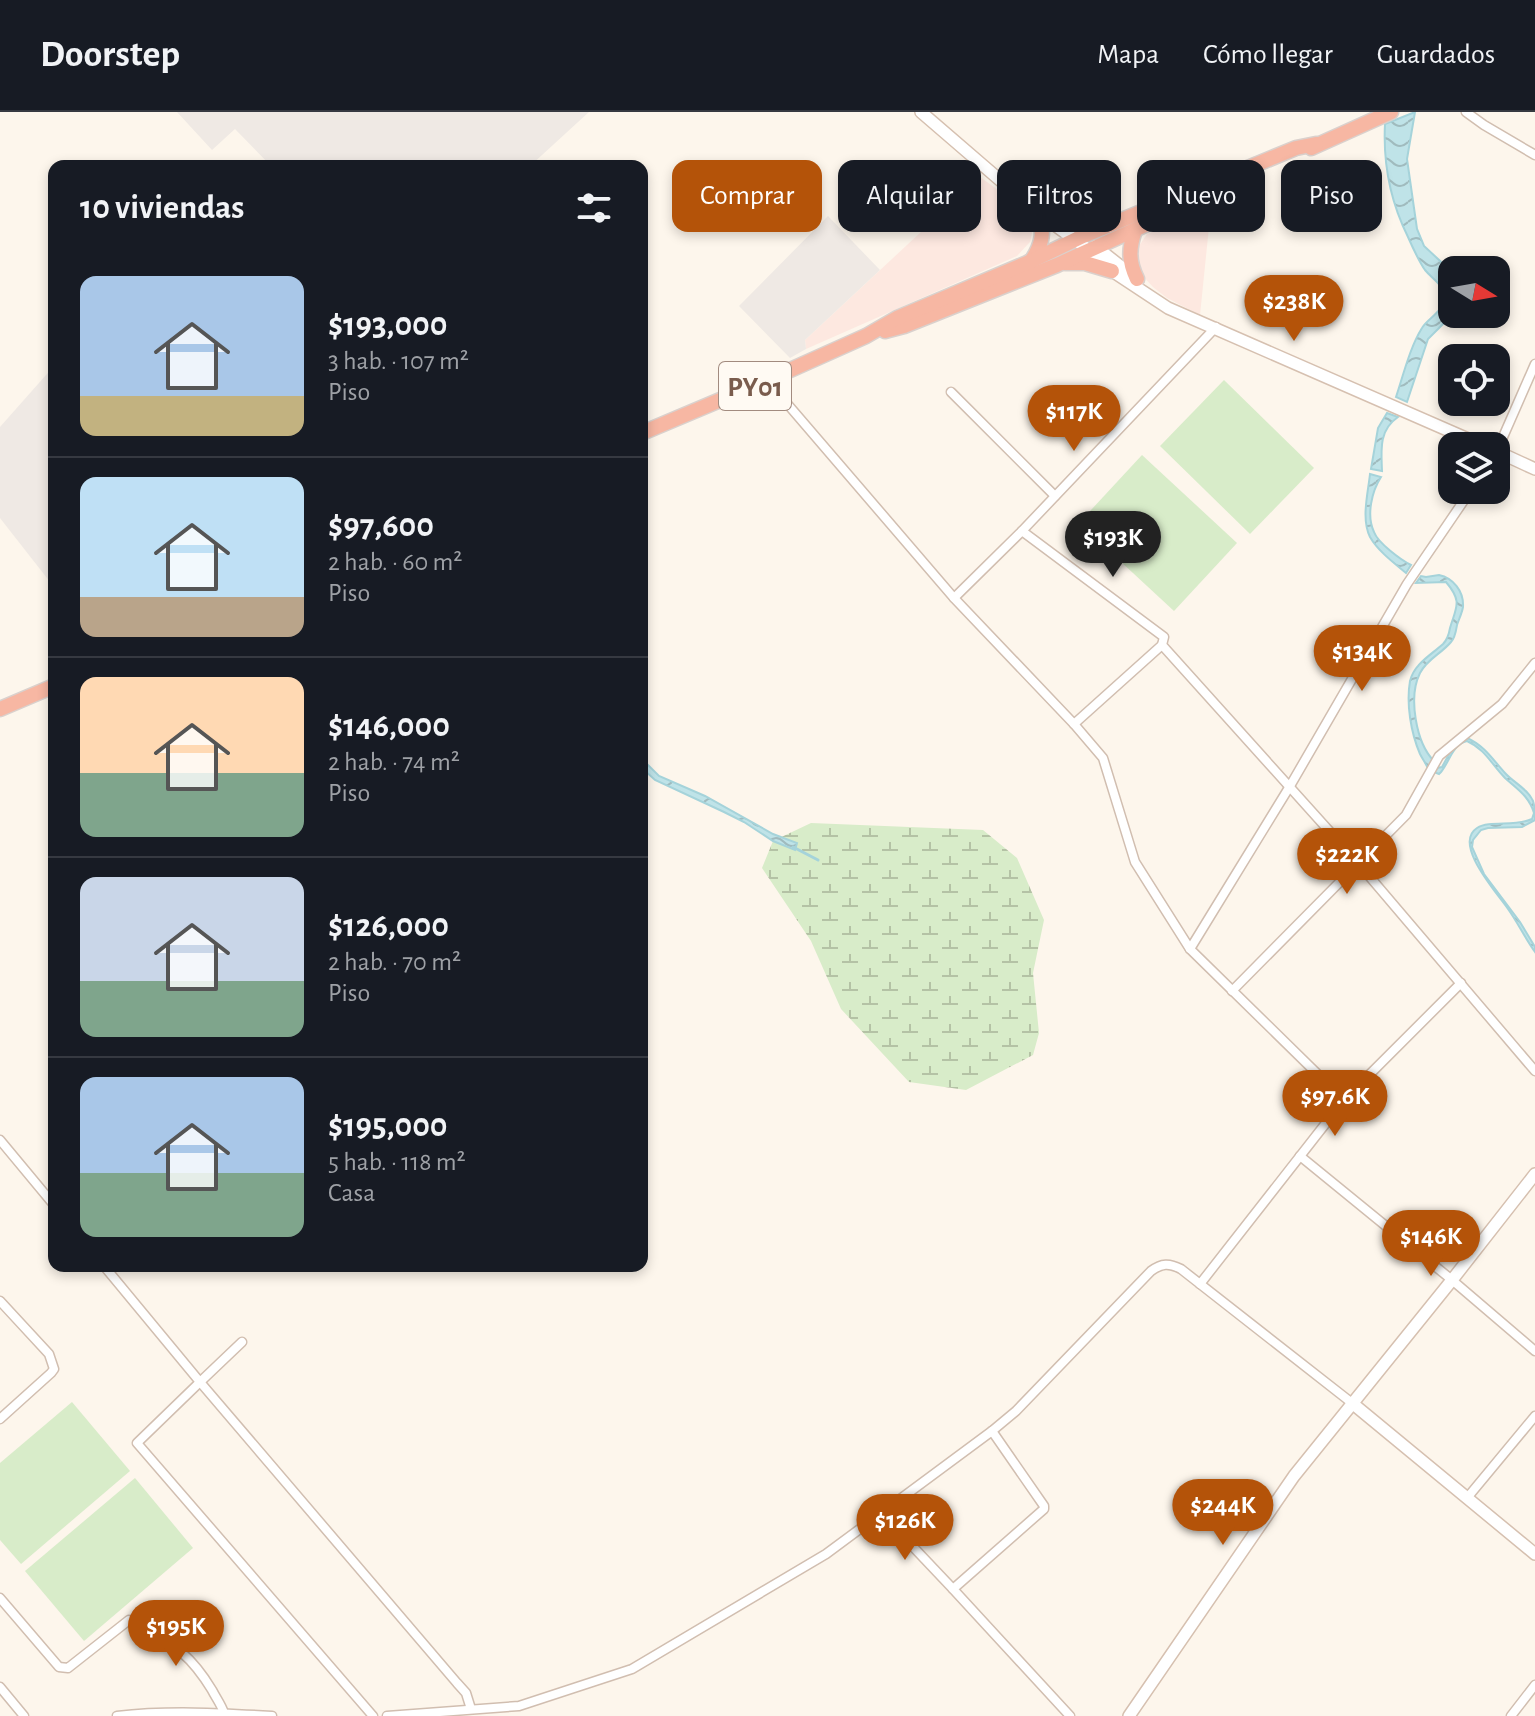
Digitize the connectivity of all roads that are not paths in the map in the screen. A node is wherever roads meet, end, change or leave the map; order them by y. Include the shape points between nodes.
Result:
1 (921, 112) edge
2 (1391, 112) edge
3 (1466, 112) edge
4 (1316, 144) junction
5 (1535, 155) edge
6 (977, 160) edge
7 (981, 164) edge
8 (997, 178) edge
9 (1121, 221) edge
10 (1135, 230) junction
11 (1043, 232) edge
12 (1069, 232) edge
13 (1074, 232) edge
14 (1100, 232) edge
15 (1086, 243) junction
16 (1032, 261) junction
17 (1057, 265) junction
18 (1112, 271) junction
19 (1137, 279) junction
20 (1182, 312) junction
21 (1216, 327) junction
22 (866, 336) junction
23 (1535, 364) edge
24 (770, 379) junction
25 (951, 392) dead end
26 (648, 430) edge
27 (1452, 432) edge
28 (1505, 432) edge
29 (1510, 458) edge
30 (1535, 469) edge
31 (1055, 496) junction
32 (1461, 504) edge
33 (1022, 531) junction
34 (954, 598) junction
35 (1162, 645) junction
36 (1535, 663) edge
37 (48, 689) edge
38 (0, 709) edge
39 (1074, 724) junction
40 (1290, 786) junction
41 (1358, 863) junction
42 (1190, 949) junction
43 (1461, 983) junction
44 (1232, 991) junction
45 (1535, 1071) edge
46 (1344, 1100) junction
47 (0, 1140) edge
48 (1300, 1156) junction
49 (1535, 1174) edge
50 (48, 1198) edge
51 (109, 1272) edge
52 (1452, 1280) junction
53 (1200, 1284) junction
54 (0, 1301) edge
55 (242, 1342) dead end
56 (1535, 1351) edge
57 (200, 1382) junction
58 (1352, 1403) junction
59 (1535, 1416) edge
60 (0, 1419) edge
61 (992, 1431) junction
62 (1467, 1498) junction
63 (881, 1513) junction
64 (1535, 1554) edge
65 (953, 1589) junction
66 (0, 1598) edge
67 (1535, 1685) edge
68 (0, 1687) edge
69 (519, 1706) junction
70 (471, 1709) junction
71 (224, 1713) junction
72 (24, 1716) edge
73 (117, 1716) edge
74 (272, 1716) edge
75 (373, 1716) edge
76 (387, 1716) edge
77 (526, 1716) edge
78 (1070, 1716) edge
79 (1129, 1716) edge
80 (1511, 1716) edge

1 - 6 main road
2 - 4 highway, PY01
3 - 5 street
4 - 9 highway, PY01
4 - 10 highway, PY01
7 - 8 main road
10 - 15 highway, PY01
10 - 19 highway via 1129,260
11 - 16 highway
12 - 15 main road
13 - 15 main road
14 - 15 highway, PY01
15 - 16 highway, PY01
15 - 17 highway, PY01
15 - 18 main road
15 - 19 main road
16 - 22 highway, PY01
17 - 18 highway via 1085,263
17 - 22 highway, PY01
18 - 20 main road
19 - 20 main road
20 - 21 main road
21 - 27 main road
21 - 31 street
22 - 24 highway, PY01
23 - 28 street
24 - 26 highway, PY01
24 - 34 street
25 - 31 street
29 - 30 main road
31 - 33 street
32 - 40 street via 1407,584
33 - 34 street
33 - 35 street via 1164,637
34 - 39 street
35 - 39 street
35 - 40 street
36 - 41 street via 1502,704 1439,756 1406,815
37 - 38 highway
39 - 42 street via 1103,758 1135,862
40 - 41 street
40 - 42 street
41 - 43 street
41 - 44 street
42 - 44 street
43 - 45 street
43 - 46 street
44 - 46 street
46 - 48 street
47 - 50 street
48 - 52 street
48 - 53 street
49 - 52 main road
51 - 57 street
52 - 56 street
52 - 58 main road
53 - 58 street
53 - 61 street via 1171,1264 1151,1271
54 - 60 street via 49,1354 54,1369
55 - 57 street
57 - 70 street via 466,1693
57 - 75 street via 137,1443
58 - 62 main road
58 - 79 main road via 1294,1476
59 - 62 street
61 - 63 street
61 - 65 street via 1044,1509
62 - 64 main road
63 - 65 street
63 - 69 street via 826,1554 632,1669
65 - 78 street
66 - 71 street via 63,1669 129,1620 135,1622 187,1656
67 - 80 street
68 - 72 street
69 - 70 street
69 - 77 street
70 - 76 street
71 - 73 street
71 - 74 street

